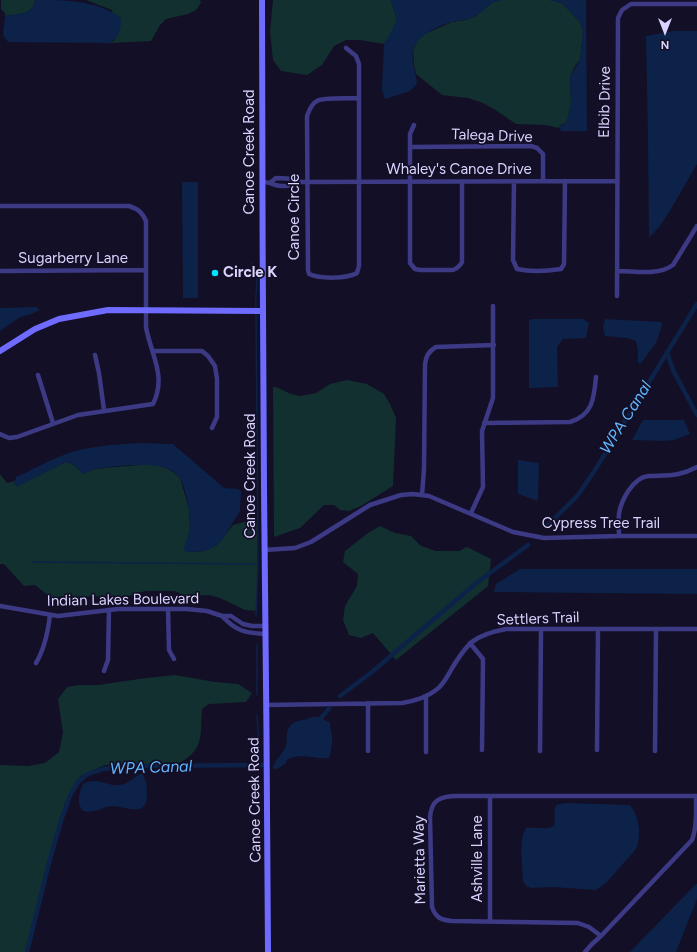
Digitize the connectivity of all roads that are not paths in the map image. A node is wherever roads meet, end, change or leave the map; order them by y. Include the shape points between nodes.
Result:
1 (262, 0) edge
2 (697, 4) edge
3 (346, 48) dead end
4 (359, 98) junction
5 (414, 125) dead end
6 (410, 147) junction
7 (543, 181) junction
8 (565, 181) junction
9 (617, 181) junction
10 (263, 182) junction
11 (307, 182) junction
12 (359, 182) junction
13 (411, 182) junction
14 (462, 182) junction
15 (514, 182) junction
16 (0, 206) edge
17 (697, 226) edge
18 (146, 270) junction
19 (0, 271) edge
20 (618, 271) junction
21 (617, 296) dead end
22 (493, 306) dead end
23 (145, 310) junction
24 (262, 311) junction
25 (494, 345) junction
26 (0, 351) edge
27 (153, 351) junction
28 (95, 355) dead end
29 (38, 375) dead end
30 (596, 377) dead end
31 (104, 410) junction
32 (53, 423) junction
33 (484, 423) junction
34 (212, 428) dead end
35 (0, 434) edge
36 (697, 467) edge
37 (422, 495) junction
38 (471, 513) junction
39 (619, 536) junction
40 (696, 536) edge
41 (264, 550) junction
42 (0, 606) edge
43 (168, 609) junction
44 (109, 610) junction
45 (50, 615) junction
46 (222, 616) junction
47 (265, 626) junction
48 (541, 629) junction
49 (598, 629) junction
50 (656, 629) junction
51 (697, 629) edge
52 (265, 634) junction
53 (470, 643) junction
54 (174, 659) dead end
55 (36, 663) dead end
56 (104, 671) dead end
57 (426, 696) junction
58 (368, 703) junction
59 (266, 705) junction
60 (482, 750) dead end
61 (597, 750) dead end
62 (368, 751) dead end
63 (540, 751) dead end
64 (655, 751) dead end
65 (426, 752) dead end
66 (490, 796) junction
67 (697, 796) edge
68 (490, 922) junction
69 (601, 936) junction
70 (268, 952) edge
71 (585, 952) edge

1 - 10 main road, Canoe Creek Road
2 - 9 street, Elbib Drive via 631,4 622,10 618,18
3 - 4 street, Canoe Circle via 356,56 359,64
4 - 11 street, Canoe Circle via 317,100 309,110
4 - 12 street, Canoe Circle
5 - 6 street via 410,134
6 - 7 street, Talega Drive via 537,148 543,154
6 - 13 street
7 - 8 street, Whaley's Canoe Drive
7 - 15 street, Whaley's Canoe Drive
8 - 9 street, Whaley's Canoe Drive
8 - 15 street via 564,264 556,270 523,270 517,269 514,265
9 - 20 street, Elbib Drive
10 - 11 street, Whaley's Canoe Drive via 271,182 276,178
10 - 24 main road, Canoe Creek Road
11 - 12 street, Whaley's Canoe Drive
11 - 12 street, Canoe Circle via 308,270 316,277 351,277 357,273 359,266
12 - 13 street, Whaley's Canoe Drive
13 - 14 street, Whaley's Canoe Drive
13 - 14 street via 410,263 415,269 420,270 454,270 458,269 462,262
14 - 15 street, Whaley's Canoe Drive
16 - 18 street via 129,206 138,209 146,221
17 - 20 street via 673,265 667,269
18 - 19 street, Sugarberry Lane
18 - 23 street
20 - 21 street, Elbib Drive
22 - 25 street
23 - 24 main road
23 - 26 main road via 108,310 59,319 35,329
23 - 27 street via 148,340
24 - 41 main road, Canoe Creek Road
25 - 33 street via 493,398
25 - 37 street via 436,347 427,356
27 - 31 street via 159,387 153,404
27 - 34 street via 202,351 208,356 215,366 217,379 216,417
28 - 31 street via 99,367
29 - 32 street
30 - 33 street via 594,399 585,414 577,420
31 - 32 street
32 - 35 street via 17,437 9,438
33 - 38 street via 483,487
36 - 39 street via 674,476 646,476 636,481 620,509
37 - 38 street, Cypress Tree Trail
37 - 41 street, Cypress Tree Trail via 401,496 370,505 311,542 295,548
38 - 39 street, Cypress Tree Trail via 513,532 544,538
39 - 40 street, Cypress Tree Trail
41 - 47 main road, Canoe Creek Road
42 - 45 street, Indian Lakes Boulevard
43 - 44 street, Indian Lakes Boulevard
43 - 46 street, Indian Lakes Boulevard via 207,611
43 - 54 street via 169,650
44 - 45 street, Indian Lakes Boulevard
44 - 56 street via 108,660
45 - 55 street via 48,634
46 - 47 street, Indian Lakes Boulevard via 231,616 243,624
46 - 52 street, Indian Lakes Boulevard via 242,631
47 - 52 main road, Canoe Creek Road
48 - 49 street, Settlers Trail
48 - 53 street, Settlers Trail via 506,629 478,637
48 - 63 street
49 - 50 street, Settlers Trail
49 - 61 street
50 - 51 street, Settlers Trail
50 - 64 street
52 - 59 main road, Canoe Creek Road
53 - 57 street, Settlers Trail via 444,681
53 - 60 street via 482,659
57 - 58 street, Settlers Trail via 402,703
57 - 65 street
58 - 59 street, Settlers Trail
58 - 62 street
59 - 70 main road, Canoe Creek Road
66 - 67 street, Marietta Way
66 - 68 street, Ashville Lane
66 - 68 street, Marietta Way via 447,796 434,802 430,810 432,907 435,915 442,920
67 - 69 street via 692,840
68 - 69 street, Marietta Way via 578,923
69 - 71 street

